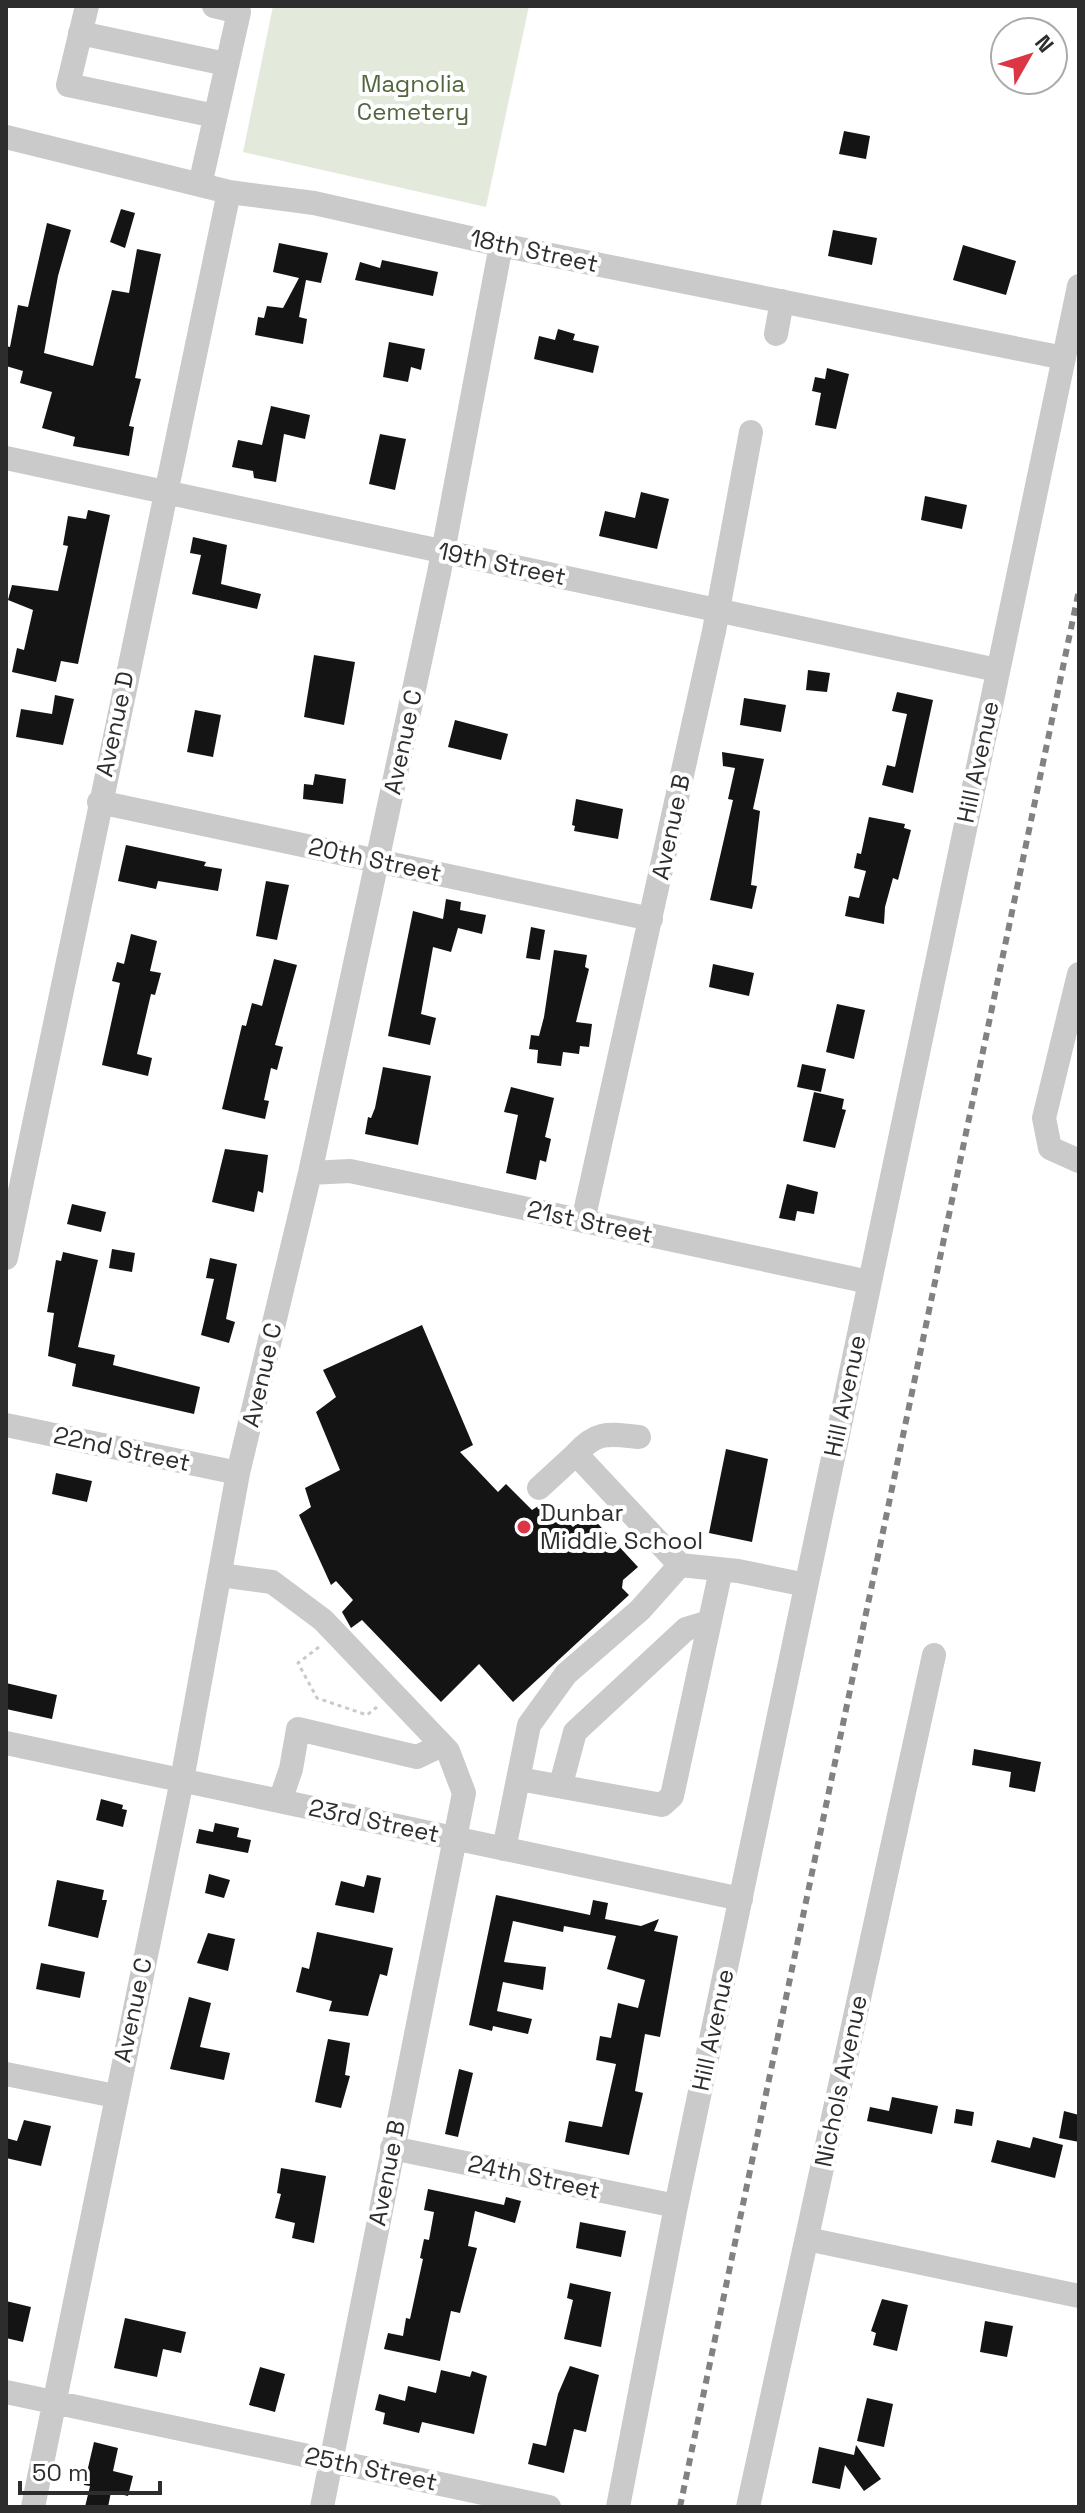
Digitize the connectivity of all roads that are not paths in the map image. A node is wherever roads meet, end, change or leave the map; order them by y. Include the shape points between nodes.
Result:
1 (87, 6) edge
2 (214, 6) edge
3 (80, 33) junction
4 (226, 64) junction
5 (215, 116) junction
6 (6, 137) edge
7 (200, 185) junction
8 (229, 192) junction
9 (501, 245) junction
10 (1079, 286) edge
11 (782, 301) junction
12 (776, 334) dead end
13 (1064, 358) junction
14 (751, 432) dead end
15 (6, 458) edge
16 (164, 493) junction
17 (443, 552) junction
18 (719, 611) junction
19 (997, 670) junction
20 (99, 802) junction
21 (377, 861) junction
22 (651, 919) junction
23 (1079, 974) edge
24 (1079, 1161) edge
25 (310, 1173) junction
26 (583, 1221) junction
27 (6, 1258) edge
28 (869, 1282) junction
29 (6, 1425) edge
30 (639, 1437) dead end
31 (576, 1454) junction
32 (238, 1473) junction
33 (539, 1488) dead end
34 (680, 1565) junction
35 (721, 1570) junction
36 (220, 1575) junction
37 (806, 1585) junction
38 (709, 1622) junction
39 (934, 1655) dead end
40 (6, 1743) edge
41 (442, 1745) junction
42 (519, 1779) junction
43 (182, 1780) junction
44 (561, 1784) junction
45 (280, 1801) junction
46 (455, 1839) junction
47 (504, 1849) junction
48 (741, 1899) junction
49 (6, 2074) edge
50 (115, 2096) junction
51 (392, 2148) junction
52 (676, 2206) junction
53 (807, 2239) junction
54 (1079, 2296) edge
55 (6, 2392) edge
56 (53, 2402) junction
57 (331, 2461) junction
58 (33, 2507) edge
59 (322, 2507) edge
60 (549, 2507) edge
61 (618, 2507) edge
62 (748, 2507) edge

1 - 3 street
2 - 4 street via 239,12
3 - 4 street
3 - 5 street via 68,85
4 - 5 street
5 - 7 street
6 - 7 street, 18th Street
7 - 8 street, 18th Street
8 - 9 street, 18th Street via 314,203
8 - 16 street, Avenue D
9 - 11 street, 18th Street
9 - 17 street, Avenue C
10 - 13 street, Hill Avenue
11 - 12 street
11 - 13 street, 18th Street
13 - 19 street, Hill Avenue
14 - 18 street, Avenue B
15 - 16 street, 19th Street
16 - 17 street, 19th Street
16 - 20 street, Avenue D
17 - 18 street, 19th Street
17 - 21 street, Avenue C
18 - 19 street, 19th Street
18 - 22 street, Avenue B
19 - 28 street, Hill Avenue
20 - 21 street, 20th Street
20 - 27 street, Avenue D
21 - 22 street, 20th Street
21 - 25 street, Avenue C
22 - 26 street, Avenue B
23 - 24 street via 1044,1118 1050,1148
25 - 26 street, 21st Street via 350,1171
25 - 32 street, Avenue C
26 - 28 street, 21st Street
28 - 37 street, Hill Avenue
29 - 32 street, 22nd Street
30 - 31 street via 589,1438
31 - 33 street
31 - 34 street
32 - 36 street, Avenue C
34 - 35 street
34 - 42 street via 640,1610 566,1674 529,1725
35 - 37 street
35 - 38 street
36 - 41 street, Avenue B via 272,1582 323,1620
36 - 43 street, Avenue C
37 - 48 street, Hill Avenue
38 - 44 street via 686,1629 575,1732
38 - 44 street via 672,1796 662,1805
39 - 53 street, Nichols Avenue
40 - 43 street, 23rd Street
41 - 45 street via 417,1757 298,1729
41 - 46 street, Avenue B via 464,1793
42 - 44 street
42 - 47 street
43 - 45 street, 23rd Street
43 - 50 street, Avenue C
45 - 46 street, 23rd Street
46 - 47 street, 23rd Street
46 - 51 street, Avenue B
47 - 48 street, 23rd Street
48 - 52 street, Hill Avenue
49 - 50 street
50 - 56 street, Avenue C
51 - 52 street, 24th Street
51 - 57 street, Avenue B
52 - 61 street, Hill Avenue
53 - 54 street
53 - 62 street, Nichols Avenue
55 - 56 street, 25th Street
56 - 57 street, 25th Street
56 - 58 street, Avenue C
57 - 59 street, Avenue B
57 - 60 street, 25th Street

